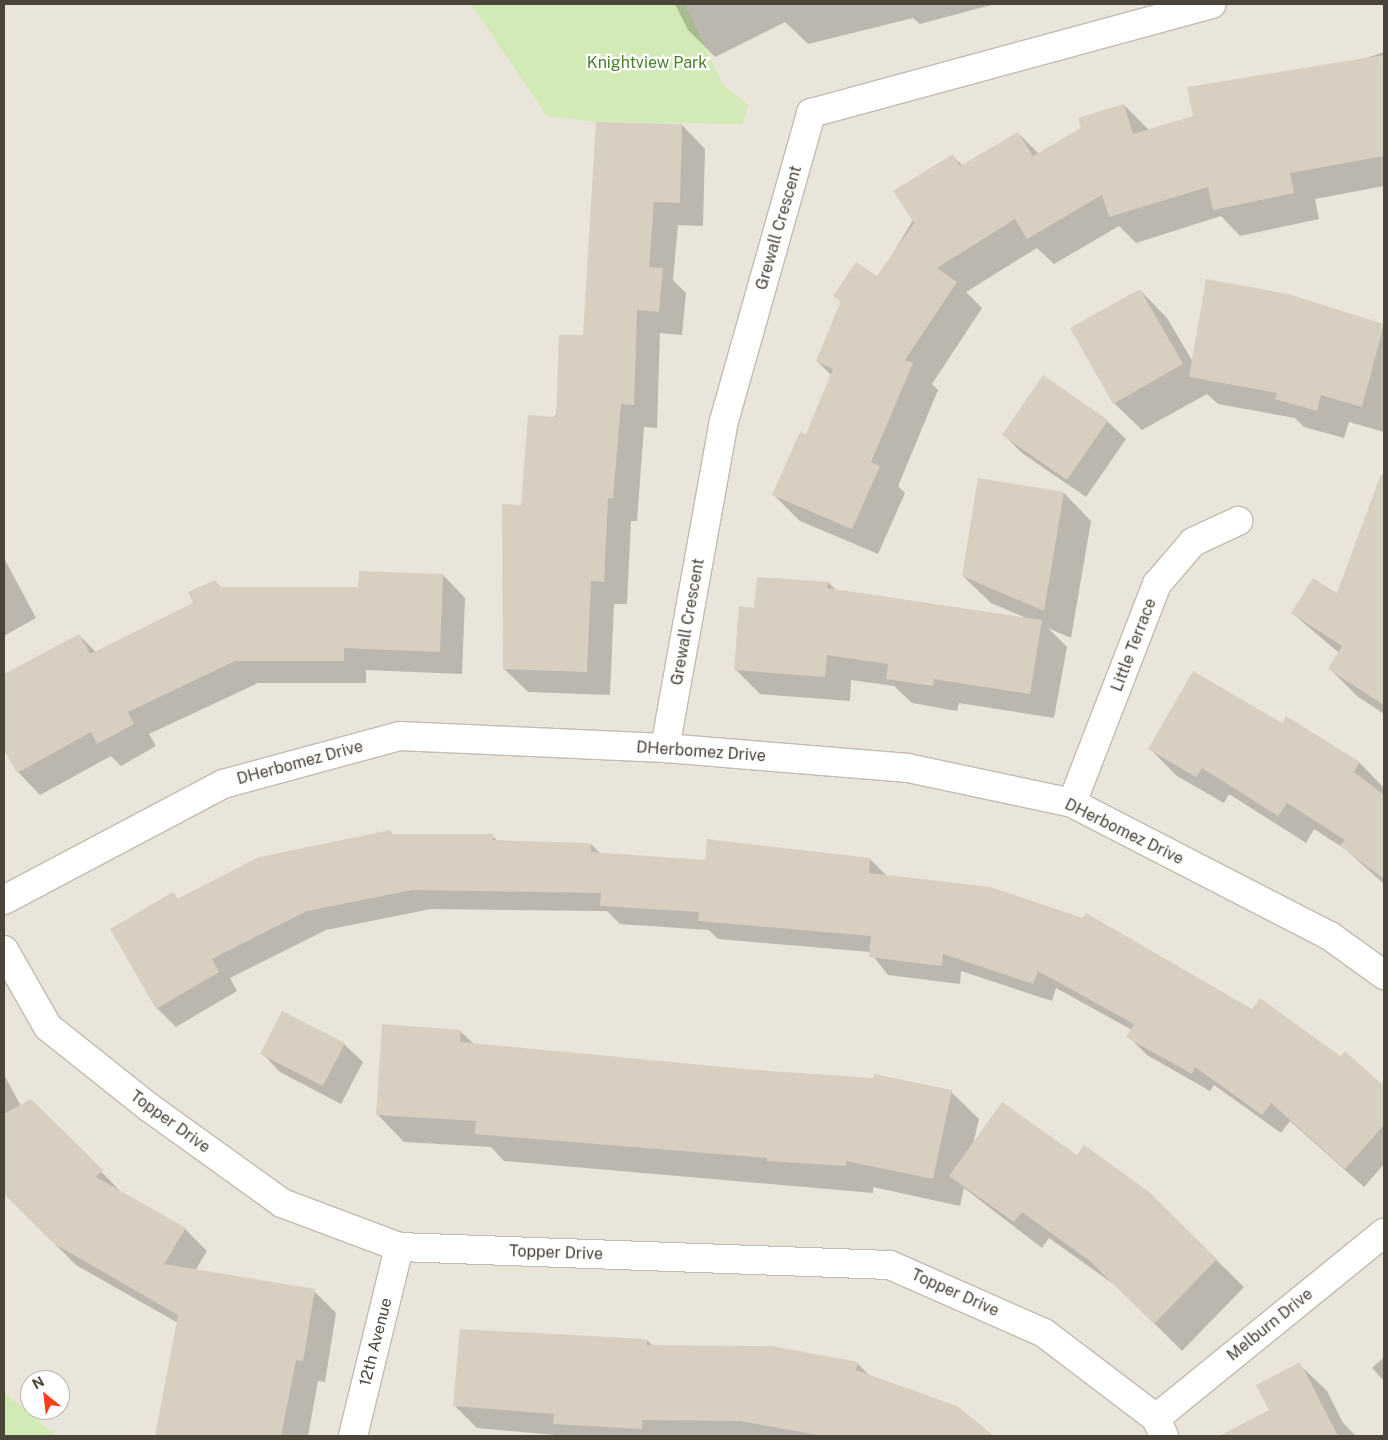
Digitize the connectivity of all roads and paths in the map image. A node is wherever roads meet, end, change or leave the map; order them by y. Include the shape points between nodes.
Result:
1 (1211, 4) edge
2 (1238, 521) dead end
3 (665, 748) junction
4 (1072, 803) junction
5 (4, 900) edge
6 (4, 950) edge
7 (1384, 975) edge
8 (1384, 1233) edge
9 (398, 1247) junction
10 (1160, 1427) edge
11 (353, 1436) edge

1 - 3 street, Grewall Crescent via 811,113 724,421
2 - 4 street, Little Terrace via 1193,542 1157,584
3 - 4 street, DHerbomez Drive via 908,768
3 - 5 street, DHerbomez Drive via 400,736 223,784
4 - 7 street, DHerbomez Drive via 1330,936
6 - 9 street, Topper Drive via 48,1027 150,1108 282,1203
8 - 10 street, Melburn Drive
9 - 10 street, Topper Drive via 890,1265 1044,1333
9 - 11 street, 12th Avenue

